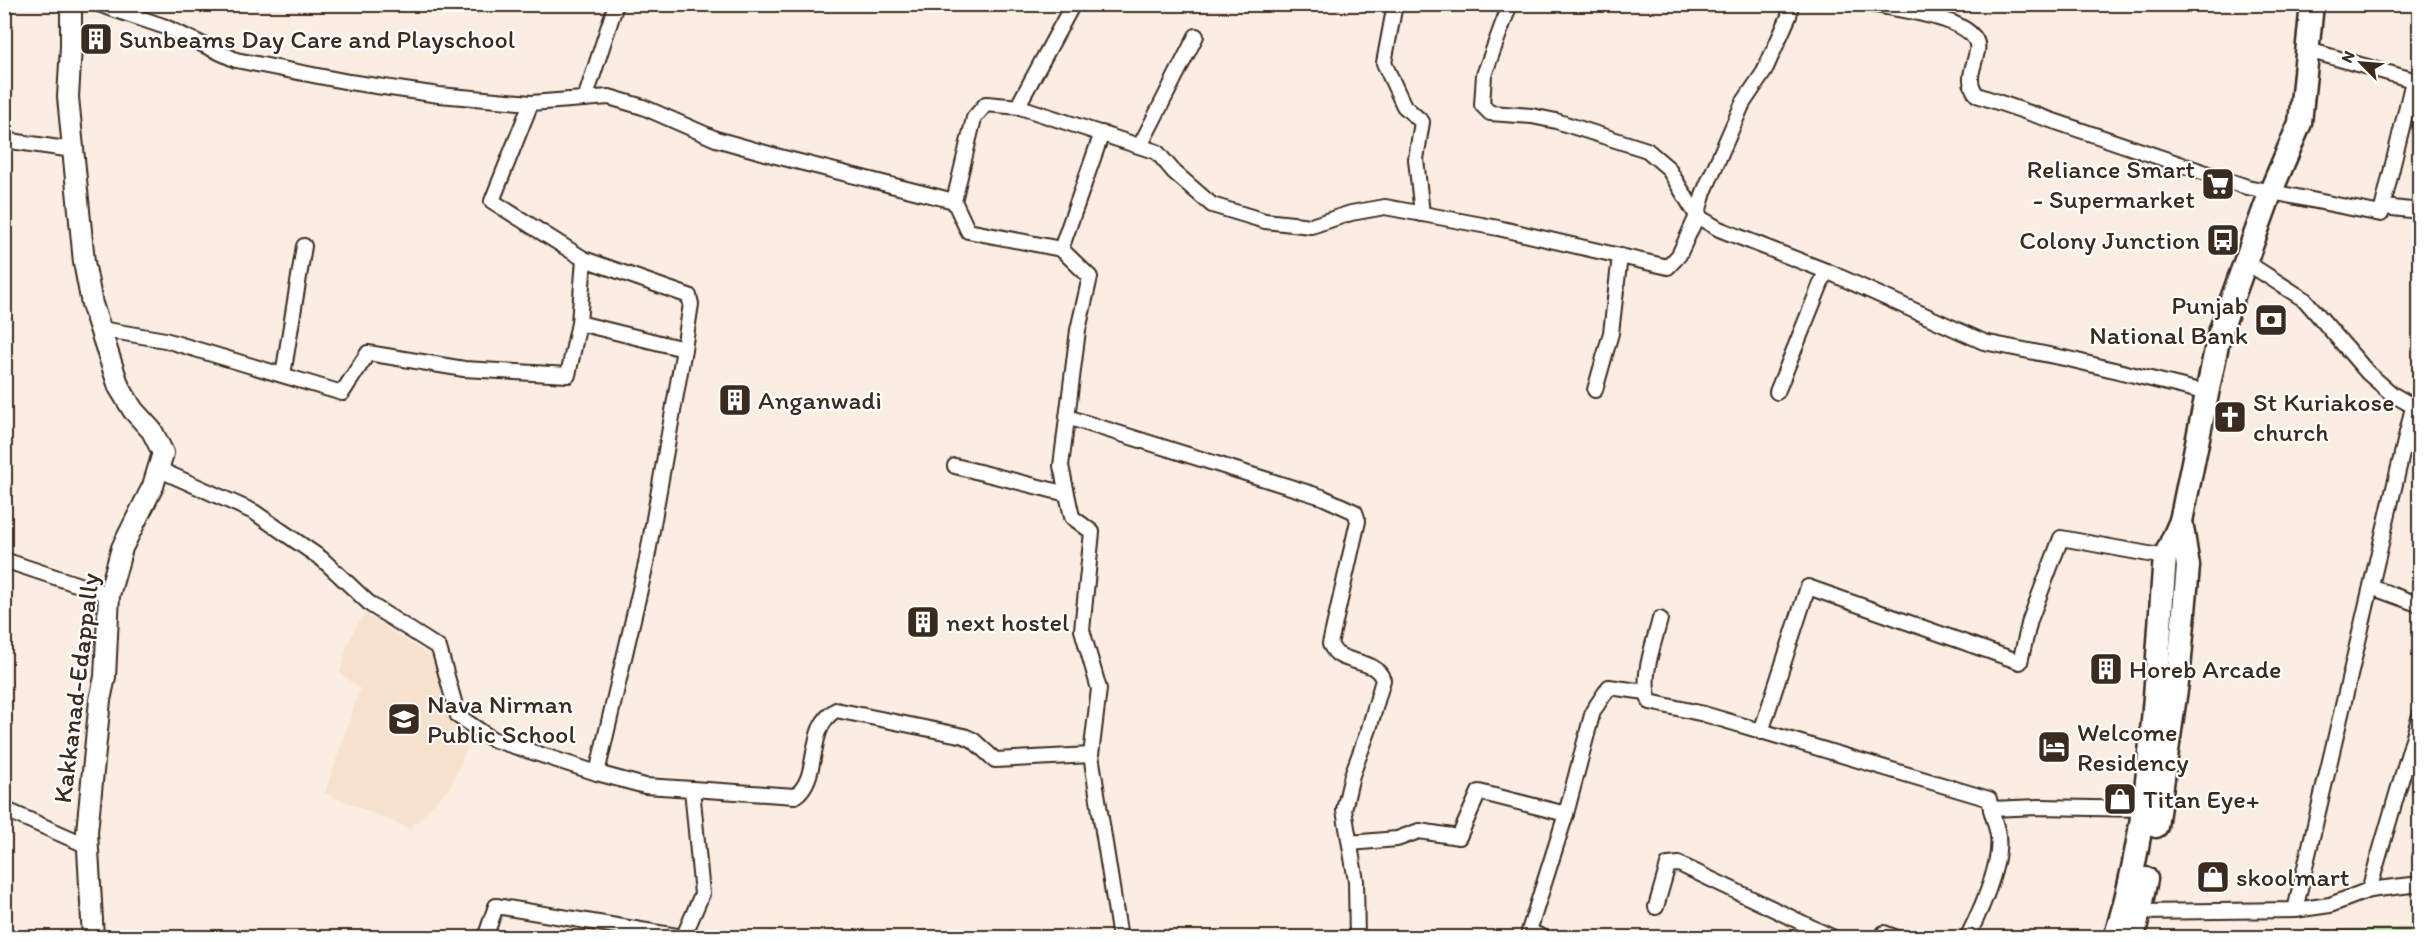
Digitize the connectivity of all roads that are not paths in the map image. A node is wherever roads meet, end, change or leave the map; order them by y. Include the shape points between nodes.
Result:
1 (71, 4) edge
2 (98, 4) edge
3 (616, 4) edge
4 (1073, 4) edge
5 (1395, 4) edge
6 (1510, 4) edge
7 (1791, 4) edge
8 (1870, 4) edge
9 (2312, 4) edge
10 (1196, 36) dead end
11 (2308, 50) junction
12 (2416, 81) edge
13 (585, 99) junction
14 (531, 103) junction
15 (1020, 107) junction
16 (1102, 133) junction
17 (4, 140) edge
18 (1140, 146) junction
19 (73, 150) junction
20 (2271, 191) junction
21 (954, 201) junction
22 (2383, 207) junction
23 (2420, 211) edge
24 (1422, 214) junction
25 (1697, 216) junction
26 (304, 246) dead end
27 (1061, 249) junction
28 (1620, 256) junction
29 (584, 259) junction
30 (2246, 262) junction
31 (1826, 271) junction
32 (579, 323) junction
33 (101, 330) junction
34 (684, 349) junction
35 (283, 375) junction
36 (1595, 390) dead end
37 (1777, 392) dead end
38 (2208, 393) junction
39 (2416, 408) edge
40 (1067, 417) junction
41 (955, 466) dead end
42 (158, 468) junction
43 (1067, 494) junction
44 (2181, 521) junction
45 (2165, 557) junction
46 (4, 560) edge
47 (2372, 587) junction
48 (110, 595) junction
49 (2420, 604) edge
50 (1659, 619) dead end
51 (2157, 659) junction
52 (2180, 661) junction
53 (1646, 692) junction
54 (2420, 715) edge
55 (1761, 732) junction
56 (1091, 755) junction
57 (597, 773) junction
58 (692, 789) junction
59 (4, 809) edge
60 (1991, 809) junction
61 (2144, 809) junction
62 (1566, 814) junction
63 (1350, 843) junction
64 (88, 846) junction
65 (2420, 884) edge
66 (2369, 890) junction
67 (1656, 907) dead end
68 (2295, 910) junction
69 (2140, 912) junction
70 (683, 937) edge
71 (93, 938) edge
72 (485, 938) edge
73 (1120, 938) edge
74 (1357, 938) edge
75 (1544, 938) edge
76 (1834, 938) edge
77 (1881, 938) edge
78 (1897, 938) edge
79 (1967, 938) edge
80 (2115, 938) edge
81 (2133, 938) edge

1 - 19 street, Kakkanad-Edappally via 68,97
2 - 14 street via 163,26 236,60 349,82
3 - 13 street
4 - 15 street
5 - 24 street via 1384,63 1404,106 1422,122 1416,159
6 - 25 street via 1484,75 1482,105 1490,113 1556,121 1647,150 1668,168
7 - 25 street via 1764,72 1738,113
8 - 20 street via 1924,14 1963,27 1975,36 1978,48 1970,77 1977,95 2247,187
9 - 11 main road
10 - 18 street
11 - 12 street
11 - 20 main road via 2300,123
12 - 22 street
13 - 14 street
13 - 21 street via 609,98 643,107 726,142
14 - 29 street via 492,201
15 - 16 street
15 - 21 street via 986,104 974,118
16 - 18 street
16 - 27 street
17 - 19 street
18 - 24 street via 1157,152 1212,205 1265,221 1311,226 1385,207
19 - 33 street, Kakkanad-Edappally via 84,262
20 - 22 street via 2381,214
20 - 30 main road
21 - 27 street via 968,231
22 - 23 street
24 - 28 street
25 - 28 street via 1679,255 1668,267
25 - 31 street via 1719,229
26 - 35 street
27 - 40 street via 1090,276 1078,330
28 - 36 street via 1611,333
29 - 32 street
29 - 34 street via 689,296
30 - 38 main road via 2219,335
30 - 39 street via 2305,300 2368,373
31 - 37 street
31 - 38 street via 1983,342
32 - 34 street
32 - 35 street via 568,375 464,369 368,353 342,393
33 - 35 street via 165,340
33 - 42 street, Kakkanad-Edappally via 119,387 152,431 163,453
34 - 57 street via 646,564
38 - 44 main road
39 - 47 street
40 - 43 street via 1061,466
40 - 63 street via 1322,497 1355,513 1358,521 1329,644 1338,654 1374,667 1383,680 1344,810
41 - 43 street
42 - 48 street, Kakkanad-Edappally via 122,548
42 - 57 street via 254,512 322,559 372,605 439,648 458,716 492,739
43 - 56 street via 1072,517 1092,532 1082,630 1099,689
44 - 45 main road
44 - 52 main road via 2188,566
45 - 51 main road
45 - 55 street via 2061,538 2030,620 2020,662 1808,587
46 - 48 street
47 - 49 street
47 - 68 street
48 - 64 street, Kakkanad-Edappally
50 - 53 street
51 - 52 main road
51 - 61 main road
52 - 69 main road
53 - 55 street via 1650,702
53 - 62 street via 1609,687 1593,711
54 - 66 street
55 - 60 street via 1989,799
56 - 58 street via 995,760 964,736 836,710 822,723 805,786 795,796
56 - 73 street
57 - 58 street via 645,786
58 - 70 street via 702,894
59 - 64 street
60 - 61 street
60 - 79 street via 1998,838 1994,872
61 - 80 main road
62 - 63 street via 1479,792 1459,837 1419,831 1397,838
62 - 75 street via 1529,932
63 - 74 street via 1356,882
64 - 71 street, Kakkanad-Edappally
65 - 66 street
66 - 68 street via 2330,905
67 - 76 street via 1668,865 1679,864
68 - 69 street
69 - 81 main road
70 - 72 street via 496,906
77 - 78 street via 1884,933

